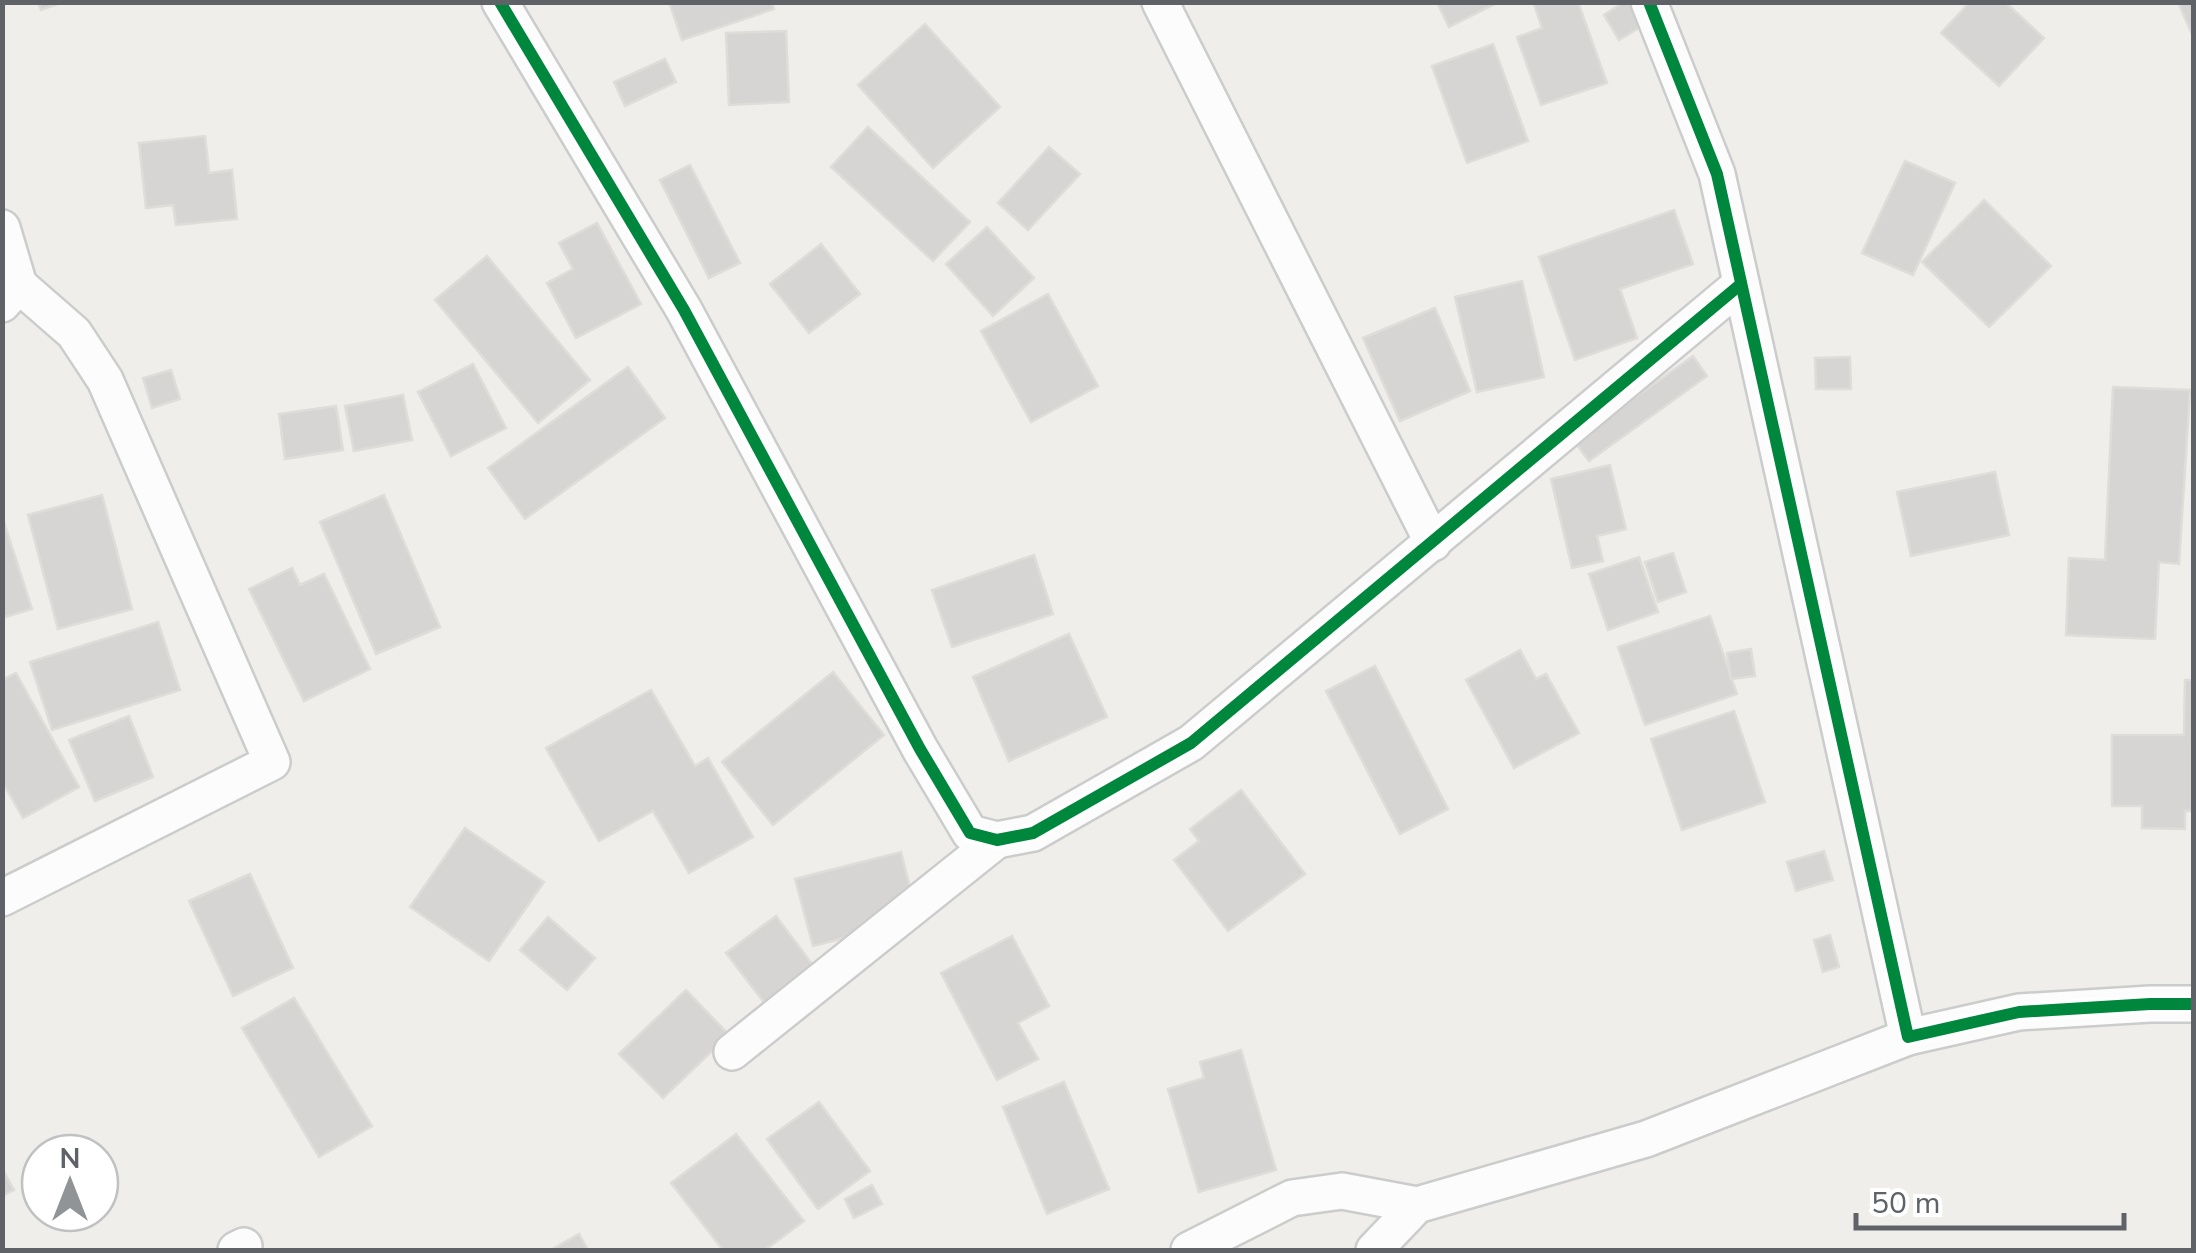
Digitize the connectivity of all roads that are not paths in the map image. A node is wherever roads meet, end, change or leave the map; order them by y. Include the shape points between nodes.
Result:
1 (500, 2) edge
2 (1160, 2) edge
3 (1649, 2) edge
4 (2, 228) edge
5 (1741, 284) junction
6 (11, 294) edge
7 (1433, 543) junction
8 (997, 840) junction
9 (2, 898) edge
10 (2194, 1004) edge
11 (1908, 1037) junction
12 (732, 1052) dead end
13 (1417, 1205) junction
14 (1189, 1250) edge
15 (1374, 1250) edge

1 - 8 street via 684,310 930,766 970,832
2 - 7 street
3 - 5 street via 1716,174
4 - 6 street
5 - 7 street
5 - 11 street
6 - 9 street via 74,334 105,380 272,762
7 - 8 street via 1192,743 1032,832
8 - 12 street
10 - 11 street via 2019,1012
11 - 13 street via 1646,1140
13 - 14 street via 1342,1191 1292,1198
13 - 15 street

